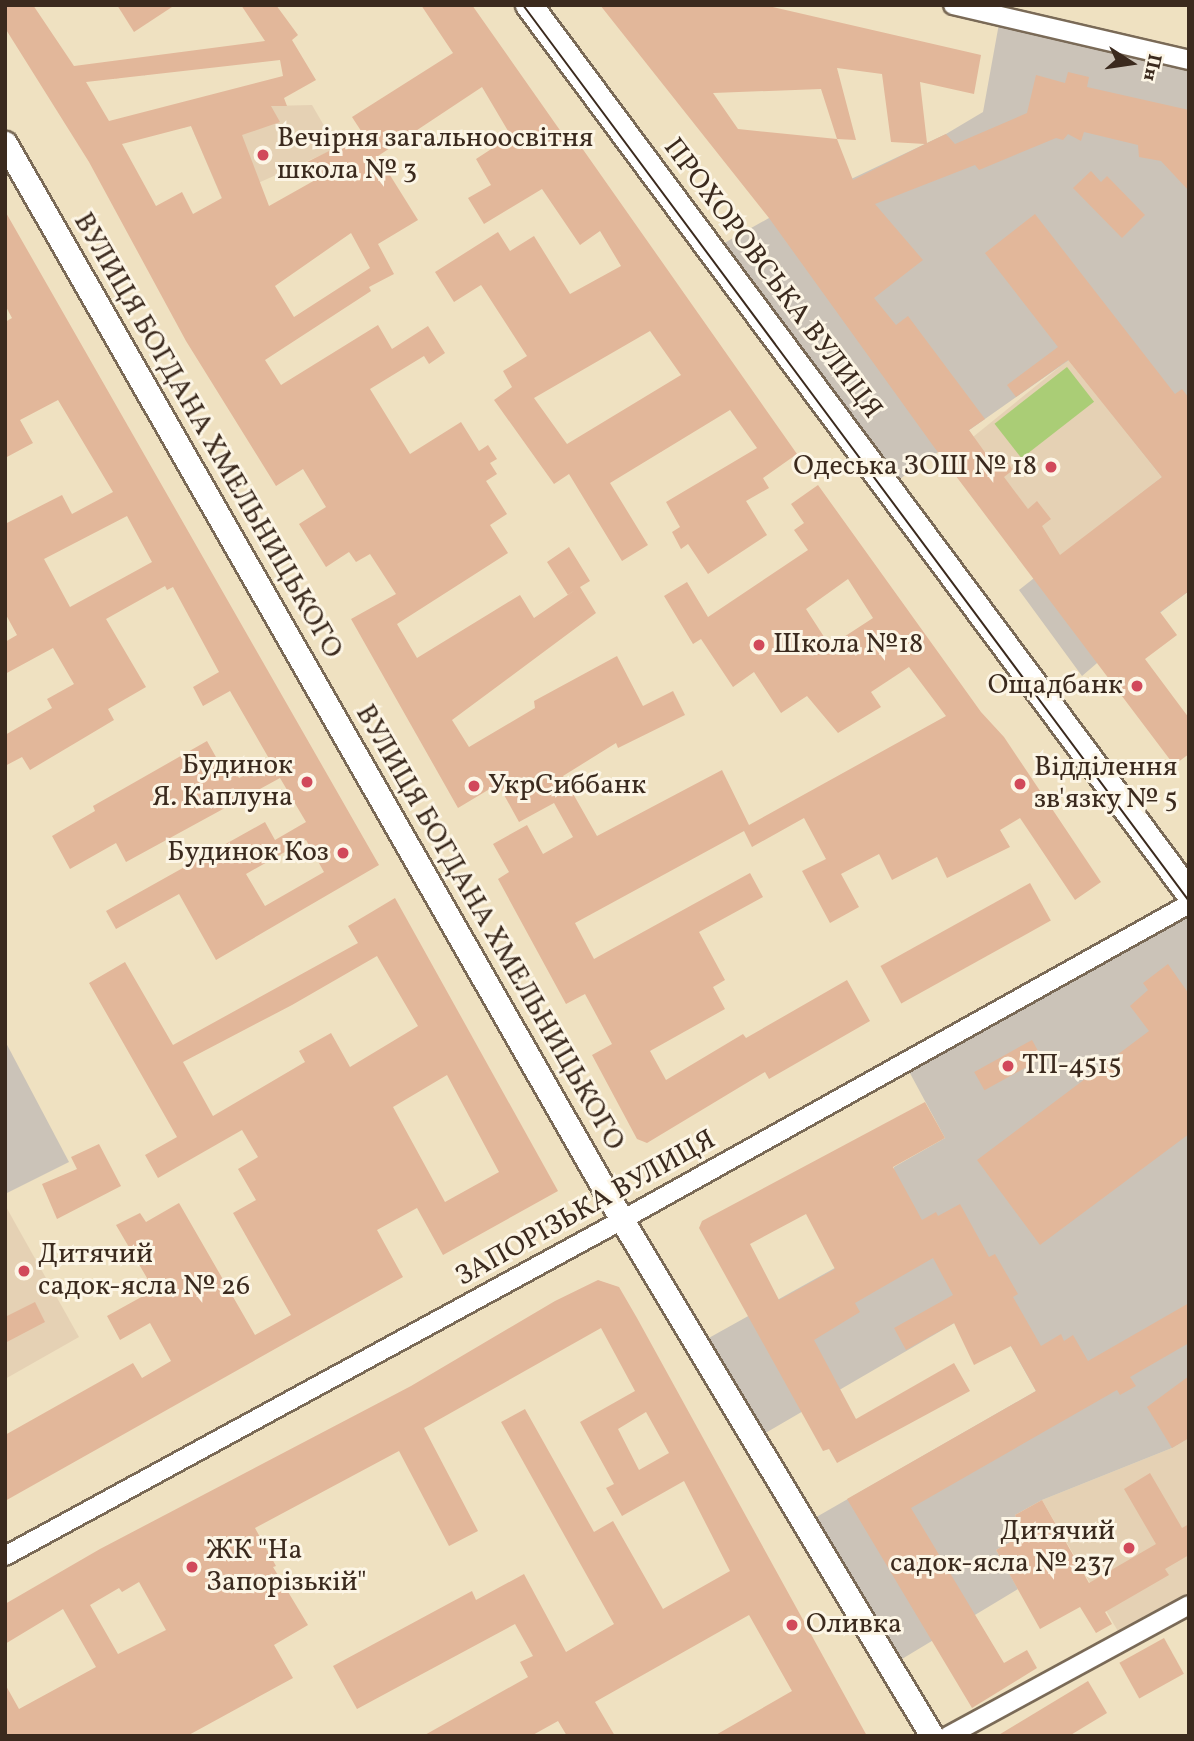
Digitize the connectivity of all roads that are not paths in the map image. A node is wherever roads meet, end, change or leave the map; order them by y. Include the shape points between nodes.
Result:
1 (529, 5) edge
2 (953, 5) edge
3 (1189, 61) edge
4 (5, 143) edge
5 (1189, 893) edge
6 (1189, 904) edge
7 (622, 1220) junction
8 (5, 1556) edge
9 (1189, 1605) edge
10 (932, 1736) edge
11 (948, 1736) edge

1 - 5 main road, ПРОХОРОВСЬКА ВУЛИЦЯ
2 - 3 street
4 - 7 main road, ВУЛИЦЯ БОГДАНА ХМЕЛЬНИЦЬКОГО
6 - 7 street, ЗАПОРІЗЬКА ВУЛИЦЯ
7 - 8 street, ЗАПОРІЗЬКА ВУЛИЦЯ
7 - 10 main road, ВУЛИЦЯ БОГДАНА ХМЕЛЬНИЦЬКОГО
9 - 11 street

